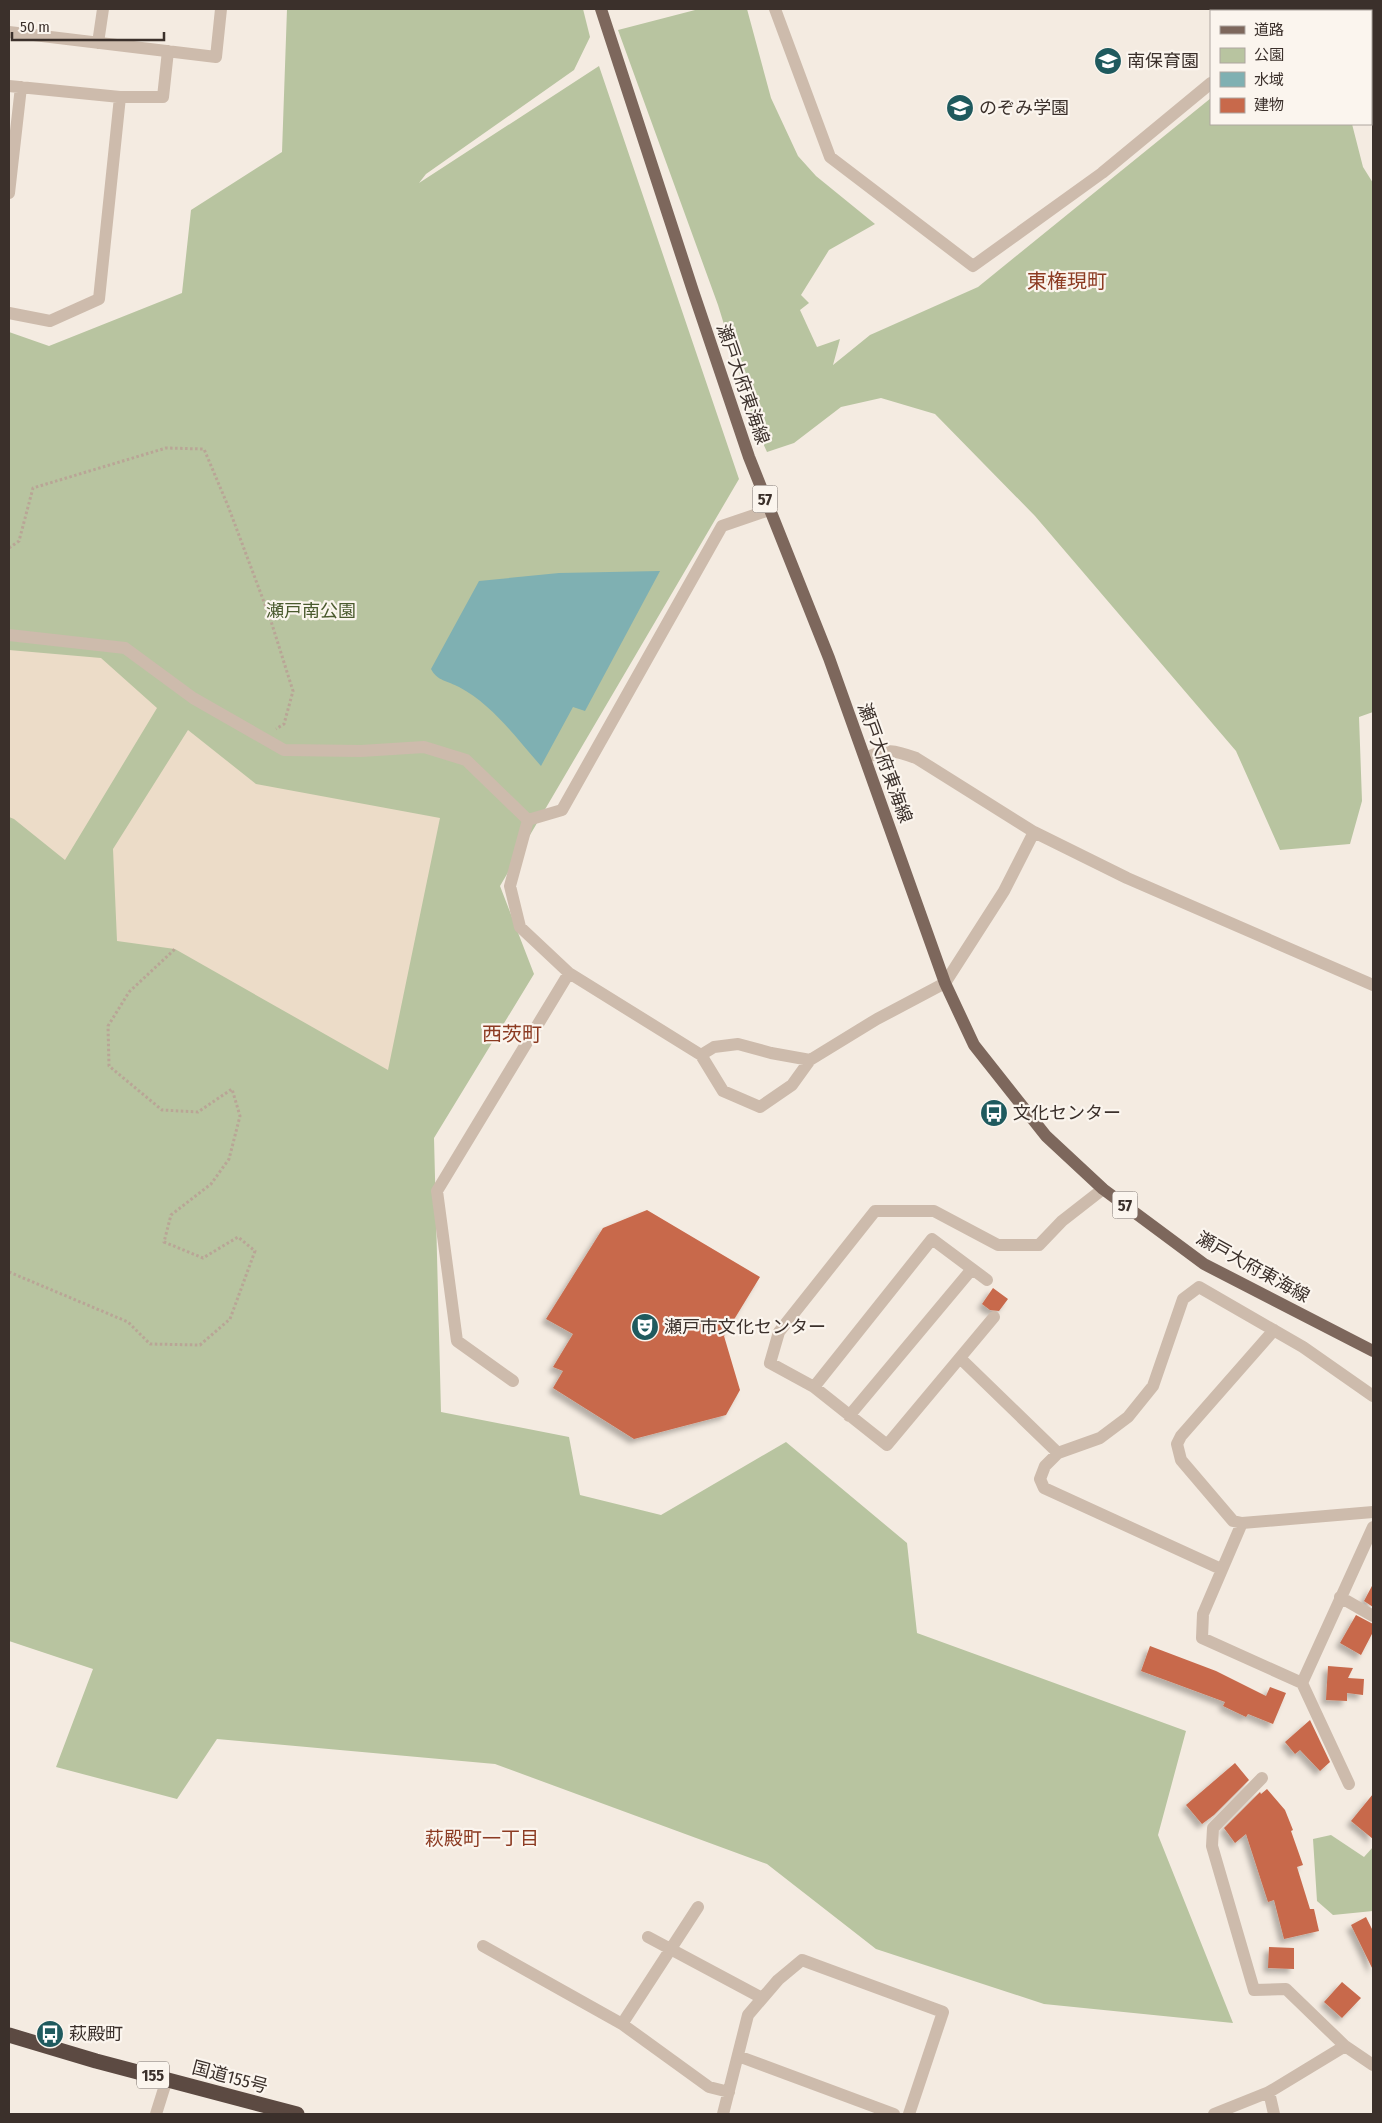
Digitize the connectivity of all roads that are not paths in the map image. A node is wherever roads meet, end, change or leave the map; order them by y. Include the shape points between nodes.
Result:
1 (103, 9) edge
2 (221, 9) edge
3 (601, 9) edge
4 (775, 9) edge
5 (9, 32) edge
6 (98, 43) junction
7 (168, 52) junction
8 (1210, 84) edge
9 (15, 86) edge
10 (120, 97) junction
11 (9, 194) edge
12 (9, 313) edge
13 (770, 510) junction
14 (9, 635) edge
15 (865, 758) junction
16 (528, 820) junction
17 (1034, 832) junction
18 (569, 972) junction
19 (945, 983) junction
20 (1373, 985) edge
21 (701, 1055) junction
22 (810, 1060) junction
23 (1103, 1189) junction
24 (972, 1269) junction
25 (987, 1280) dead end
26 (994, 1318) dead end
27 (1274, 1330) junction
28 (1373, 1351) edge
29 (961, 1359) junction
30 (513, 1381) dead end
31 (814, 1387) junction
32 (1373, 1396) edge
33 (849, 1416) junction
34 (1058, 1453) junction
35 (1373, 1512) edge
36 (1242, 1523) junction
37 (1373, 1526) edge
38 (1221, 1569) junction
39 (1340, 1597) junction
40 (1373, 1616) edge
41 (1302, 1683) junction
42 (1262, 1778) dead end
43 (1349, 1784) dead end
44 (698, 1907) dead end
45 (648, 1937) dead end
46 (483, 1946) dead end
47 (670, 1949) junction
48 (762, 1998) junction
49 (622, 2024) junction
50 (9, 2035) edge
51 (1345, 2046) junction
52 (738, 2056) junction
53 (1373, 2065) edge
54 (167, 2079) junction
55 (729, 2092) junction
56 (1268, 2092) junction
57 (156, 2114) edge
58 (297, 2114) edge
59 (723, 2114) edge
60 (894, 2114) edge
61 (909, 2114) edge
62 (1214, 2114) edge
63 (1274, 2114) edge

1 - 6 street
2 - 7 street via 216,57
3 - 13 main road, 瀬戸大府東海線 / 57 via 690,282
4 - 8 street via 830,157 973,266 1102,173
5 - 6 street
6 - 7 street
7 - 10 street via 162,97
9 - 10 street
9 - 11 street
10 - 12 street via 99,299 50,321
13 - 15 main road, 瀬戸大府東海線 / 57
13 - 16 street via 722,526 562,810
14 - 16 street via 125,648 193,698 284,750 361,752 424,747 466,760
15 - 17 street via 881,750 916,758
15 - 19 main road, 瀬戸大府東海線 / 57
16 - 18 street via 510,886 520,926
17 - 19 street via 1004,892
17 - 20 street via 1127,878
18 - 21 street
18 - 30 street via 437,1191 457,1341
19 - 22 street
19 - 23 main road, 瀬戸大府東海線 / 57 via 974,1045 1046,1136
21 - 22 street via 714,1046 738,1044
21 - 22 street via 723,1091 760,1108 792,1085
23 - 28 main road, 瀬戸大府東海線 / 57 via 1204,1264
23 - 31 street via 1062,1221 1039,1245 998,1244 934,1211 875,1211 780,1332 770,1363
24 - 25 street
24 - 31 street via 932,1239
24 - 33 street
26 - 29 street
27 - 32 street
27 - 34 street via 1199,1287 1183,1299 1153,1386 1128,1418 1100,1438
27 - 36 street via 1176,1444 1181,1460 1234,1521
29 - 33 street via 887,1445
29 - 34 street
31 - 33 street
34 - 38 street via 1045,1466 1040,1479 1044,1488
35 - 36 street
36 - 38 street
37 - 39 street
38 - 41 street via 1202,1614 1202,1638
39 - 40 street
39 - 41 street
41 - 43 street
42 - 51 street via 1213,1828 1212,1846 1254,1990 1286,1989
44 - 47 street
45 - 47 street
46 - 49 street
47 - 48 street
47 - 49 street
48 - 52 street via 748,2015
48 - 61 street via 802,1960 943,2012
49 - 55 street via 709,2087
50 - 54 highway, 国道155号 / 155
51 - 53 street
51 - 56 street
52 - 55 street
52 - 60 street
54 - 57 street
54 - 58 highway, 国道155号 / 155
55 - 59 street
56 - 62 street
56 - 63 street

